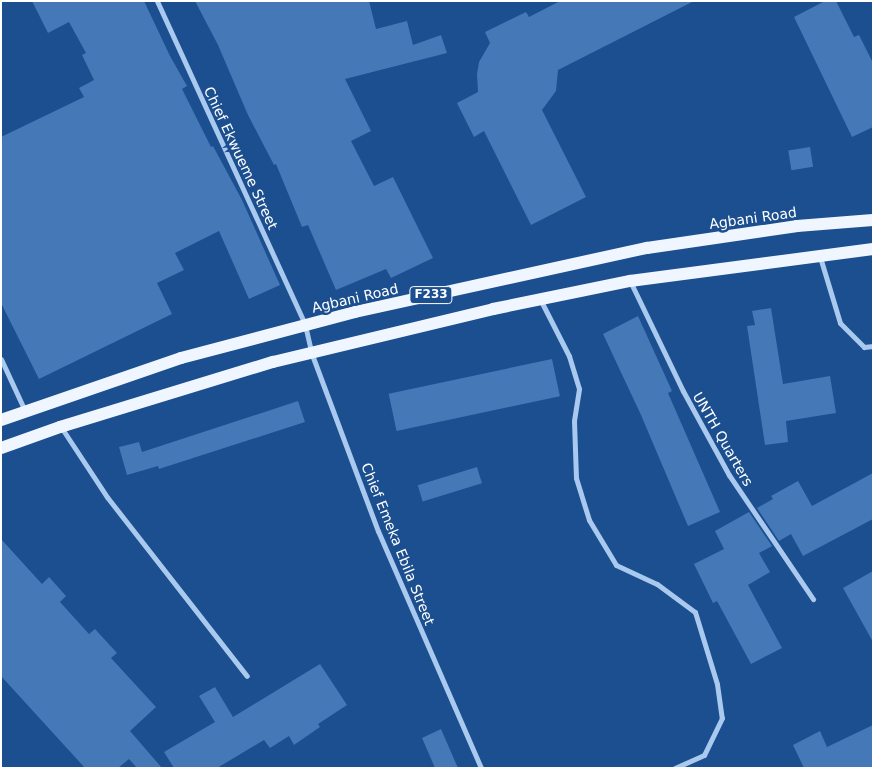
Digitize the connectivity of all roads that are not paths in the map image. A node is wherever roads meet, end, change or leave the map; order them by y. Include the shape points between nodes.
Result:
1 (157, 1) edge
2 (873, 220) edge
3 (873, 249) edge
4 (819, 254) junction
5 (630, 281) junction
6 (540, 299) junction
7 (305, 325) junction
8 (873, 346) edge
9 (311, 352) junction
10 (1, 359) edge
11 (25, 412) junction
12 (1, 420) edge
13 (60, 427) junction
14 (1, 448) edge
15 (813, 599) dead end
16 (247, 676) dead end
17 (481, 768) edge
18 (675, 768) edge

1 - 7 street, Chief Ekwueme Street
2 - 7 main road, Agbani Road / F233 via 797,226 647,248
3 - 4 main road, F233
4 - 5 main road, F233
4 - 8 street via 840,323 864,347
5 - 6 main road, F233
5 - 15 street, UNTH Quarters via 728,475
6 - 9 main road, F233
6 - 18 street via 568,356 579,389 574,420 576,478 589,520 616,564 657,584 695,612 717,684 722,718 704,754
7 - 9 street, Chief Emeka Ebila Street
7 - 11 main road, Agbani Road / F233 via 182,358
9 - 13 main road, F233
9 - 17 street, Chief Emeka Ebila Street via 378,531
10 - 11 street
11 - 12 main road, Agbani Road / F233
13 - 14 main road, F233
13 - 16 street via 107,497

